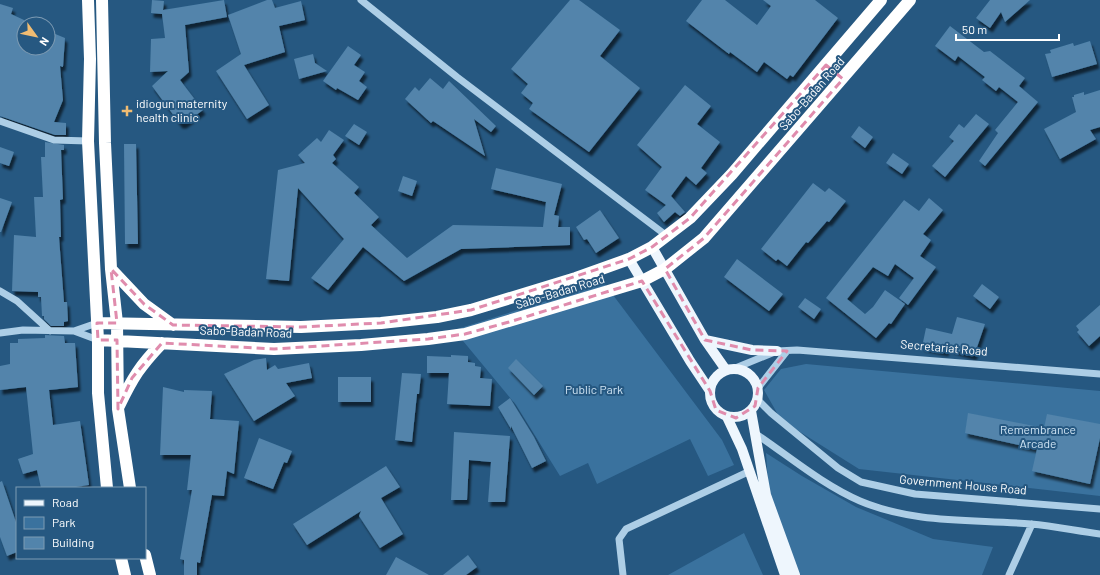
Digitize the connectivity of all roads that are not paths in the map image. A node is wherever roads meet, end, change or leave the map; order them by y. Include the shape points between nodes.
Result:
1 (88, 0) edge
2 (102, 0) edge
3 (362, 0) edge
4 (881, 0) edge
5 (910, 0) edge
6 (826, 65) junction
7 (843, 79) junction
8 (0, 121) edge
9 (88, 141) junction
10 (667, 236) junction
11 (652, 247) junction
12 (629, 259) junction
13 (112, 269) junction
14 (665, 269) junction
15 (642, 281) junction
16 (0, 291) edge
17 (97, 323) junction
18 (117, 323) junction
19 (173, 325) junction
20 (189, 326) junction
21 (50, 331) junction
22 (74, 331) junction
23 (0, 333) edge
24 (98, 340) junction
25 (117, 340) junction
26 (705, 340) junction
27 (162, 342) junction
28 (188, 343) junction
29 (782, 351) junction
30 (730, 370) junction
31 (1100, 374) edge
32 (758, 388) junction
33 (710, 391) junction
34 (758, 400) junction
35 (118, 409) junction
36 (751, 411) junction
37 (727, 417) junction
38 (756, 434) junction
39 (750, 471) junction
40 (107, 487) edge
41 (130, 487) edge
42 (1100, 509) edge
43 (1032, 524) junction
44 (1100, 534) edge
45 (121, 559) edge
46 (146, 559) edge
47 (125, 575) edge
48 (150, 575) edge
49 (623, 575) edge
50 (785, 575) edge
51 (795, 575) edge
52 (1009, 575) edge

1 - 9 highway
2 - 13 highway via 105,143
3 - 10 street via 457,77
4 - 6 highway, Sabo-Badan Road
5 - 7 highway, Sabo-Badan Road
6 - 7 highway
6 - 10 highway, Sabo-Badan Road via 732,174 690,218
7 - 14 highway, Sabo-Badan Road via 704,238
8 - 9 street via 54,140
9 - 17 highway
10 - 11 highway, Sabo-Badan Road
11 - 12 highway, Sabo-Badan Road
11 - 14 main road
12 - 15 main road
12 - 20 highway, Sabo-Badan Road via 471,310 437,317 302,327
13 - 18 highway
13 - 19 highway via 144,304
14 - 15 highway, Sabo-Badan Road
14 - 26 main road
15 - 28 highway, Sabo-Badan Road via 509,322 465,334 436,338 274,349
15 - 33 main road
16 - 21 street via 17,301
17 - 18 highway, Sabo-Badan Road
17 - 22 street
17 - 24 highway
18 - 19 highway, Sabo-Badan Road
18 - 25 highway
19 - 20 highway, Sabo-Badan Road
20 - 28 highway
21 - 22 street
21 - 23 street via 23,330
22 - 24 street
24 - 25 highway, Sabo-Badan Road
24 - 40 highway via 98,393
25 - 27 highway, Sabo-Badan Road
25 - 35 highway
26 - 29 main road via 752,350
26 - 30 main road
27 - 28 highway, Sabo-Badan Road
27 - 35 highway via 132,378
29 - 30 street, Secretariat Road
29 - 31 street, Secretariat Road via 797,350
29 - 32 street
30 - 32 main road via 746,372
30 - 33 main road via 715,378
32 - 34 main road
33 - 37 main road via 710,398 716,410
34 - 36 main road
34 - 42 street, Government House Road via 838,468 862,482 915,494
35 - 41 highway
36 - 37 main road via 736,418
36 - 38 main road
37 - 39 main road
38 - 43 street via 834,487 860,501 889,511 919,517
38 - 51 main road via 766,495
39 - 49 street via 626,529 620,539
39 - 50 main road
43 - 44 street
43 - 52 street
45 - 47 highway
46 - 48 highway

